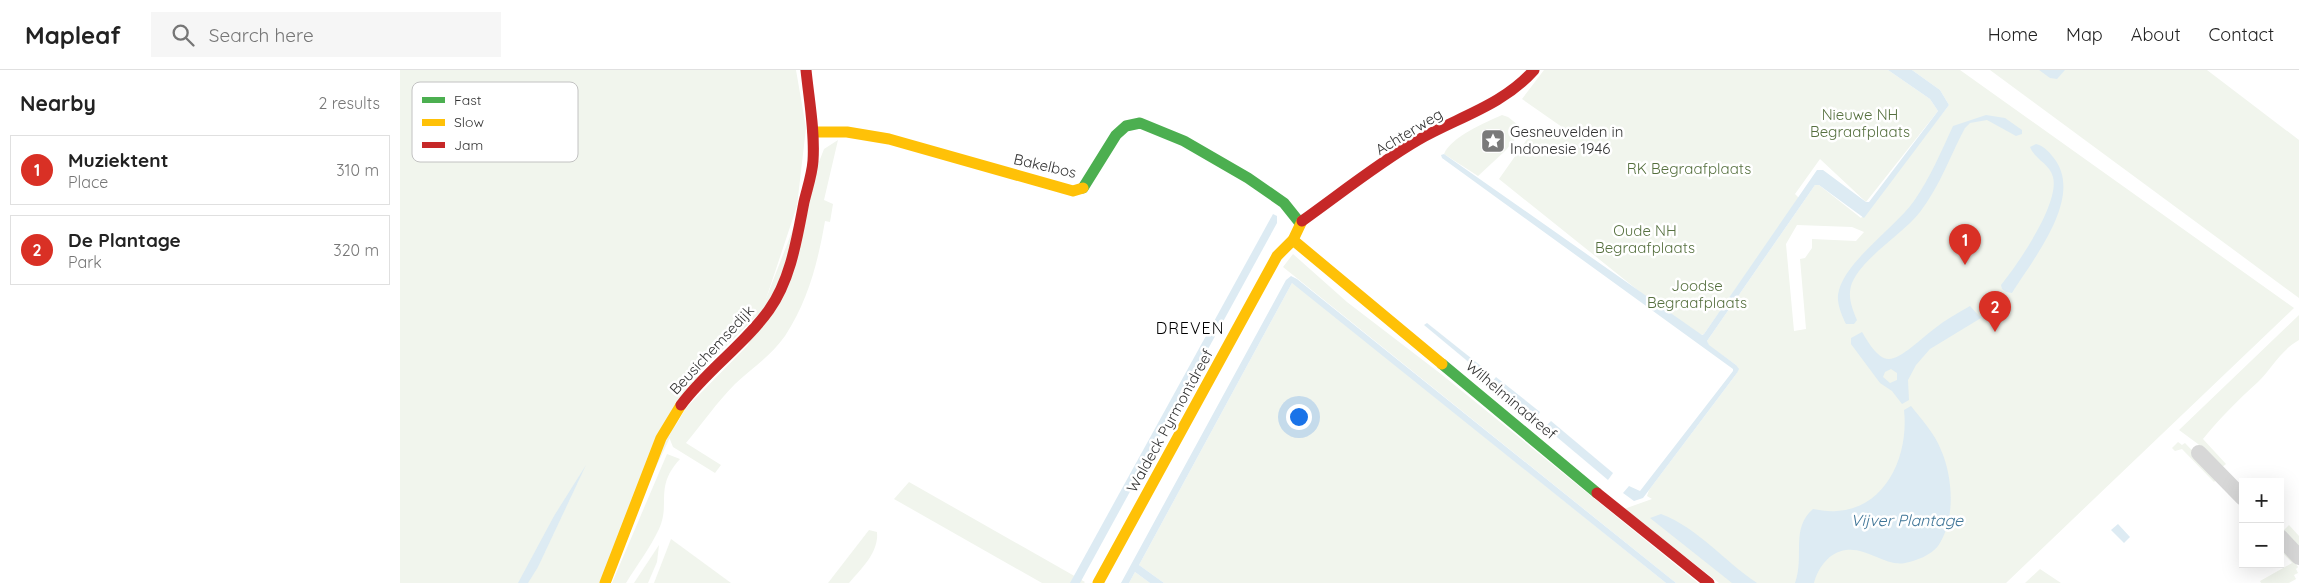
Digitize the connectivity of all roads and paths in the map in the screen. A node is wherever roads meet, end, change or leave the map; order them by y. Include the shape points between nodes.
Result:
1 (806, 70) edge
2 (1534, 70) edge
3 (814, 132) junction
4 (1300, 223) junction
5 (1293, 240) junction
6 (2199, 453) dead end
7 (2239, 494) edge
8 (2284, 541) edge
9 (2299, 557) edge
10 (604, 583) edge
11 (1098, 583) edge
12 (1709, 583) edge

1 - 3 street, Beusichemsedijk
2 - 4 street, Achterweg via 1498,100 1419,140
3 - 4 street, Bakelbos via 847,132 889,139 1073,191 1082,189 1088,182 1116,135 1126,126 1140,123 1184,141 1248,178 1284,203
3 - 10 street, Beusichemsedijk via 813,162 800,226 783,283 770,309 754,329 697,383 678,408 661,438
4 - 5 street, Waldeck Pyrmontdreef
5 - 11 street, Waldeck Pyrmontdreef via 1278,256
5 - 12 street, Wilhelminadreef
6 - 7 street
8 - 9 street

